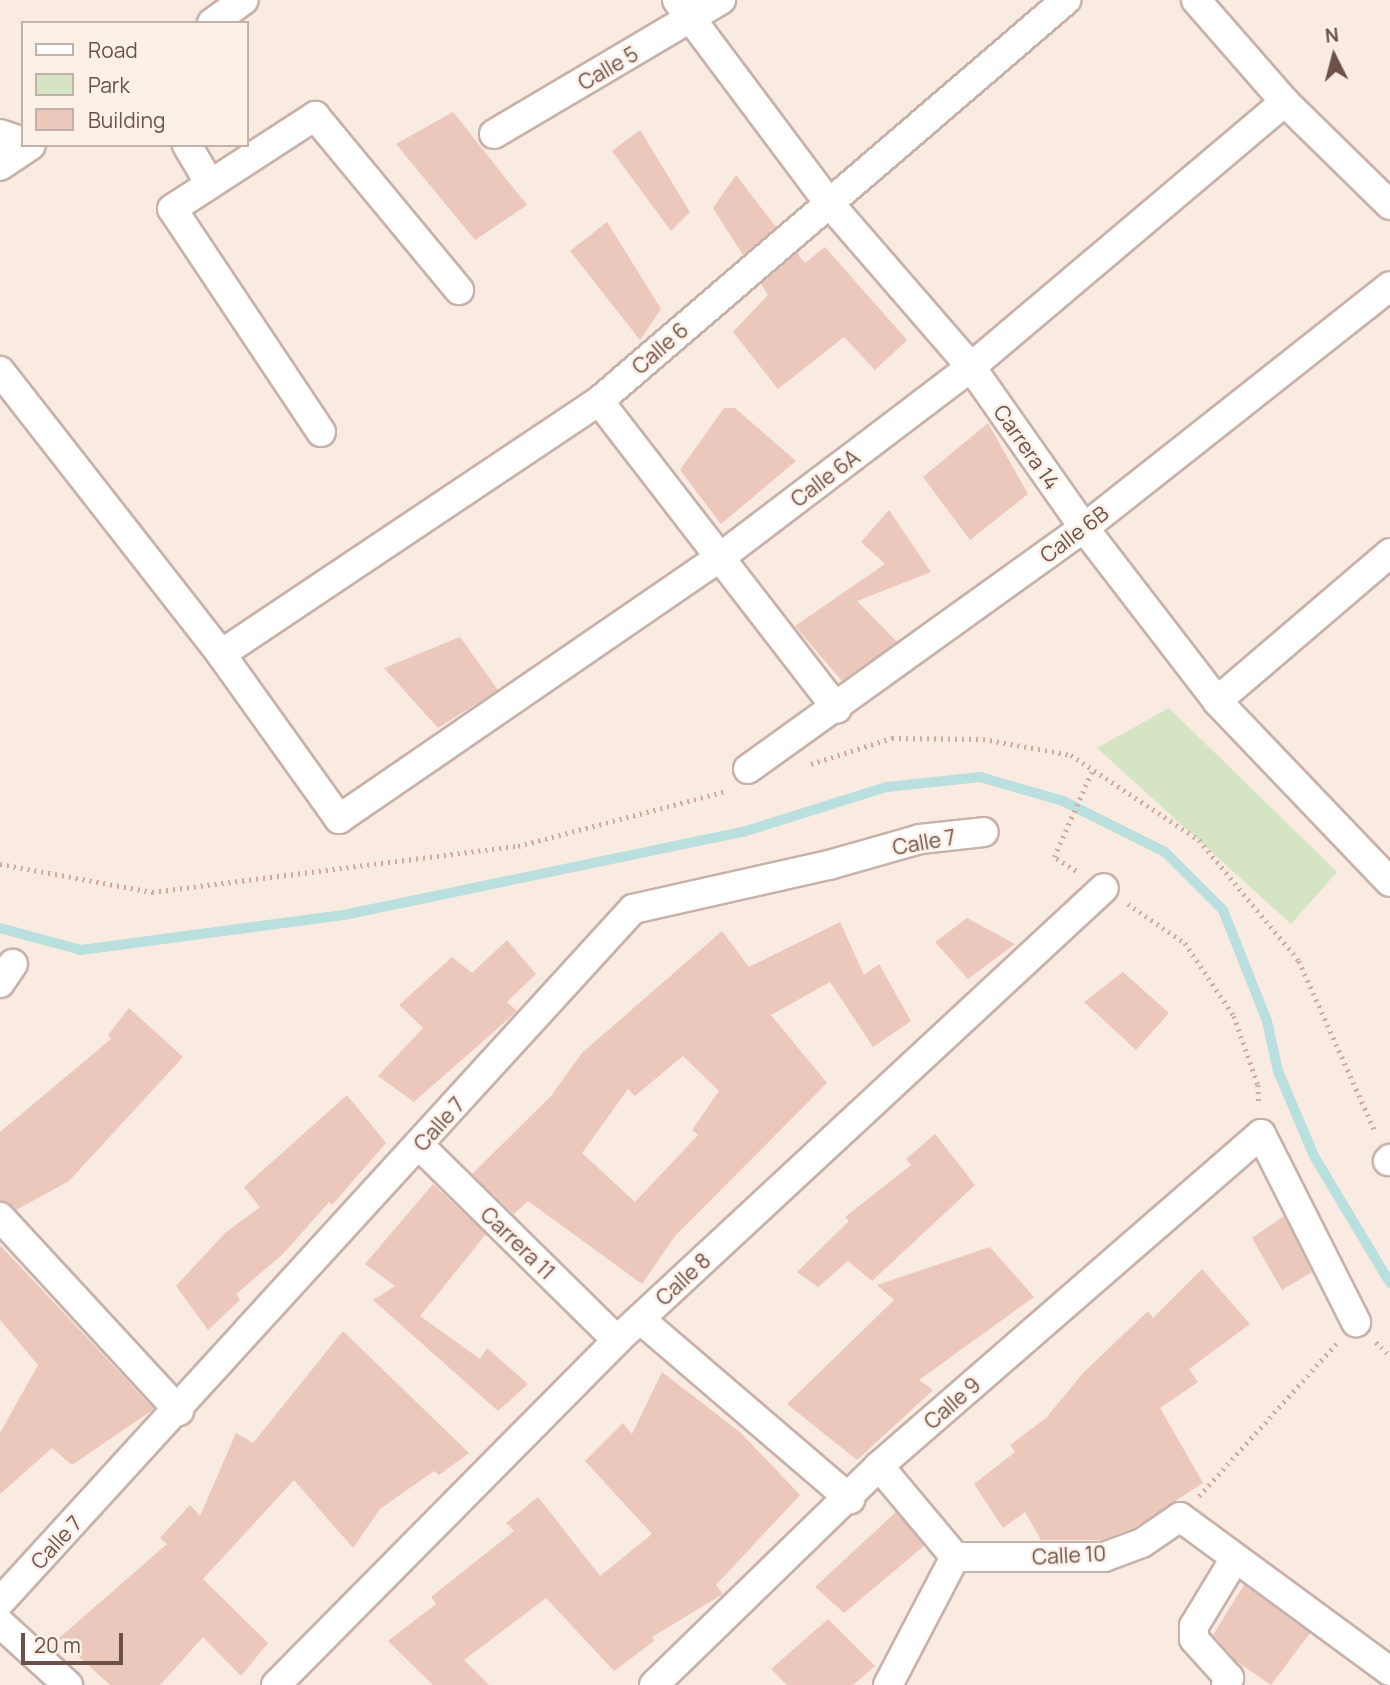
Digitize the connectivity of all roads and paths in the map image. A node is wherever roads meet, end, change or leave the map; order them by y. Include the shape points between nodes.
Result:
1 (244, 0) edge
2 (721, 0) edge
3 (1066, 0) edge
4 (1196, 0) edge
5 (685, 10) edge
6 (215, 21) edge
7 (1285, 102) junction
8 (0, 134) edge
9 (494, 134) dead end
10 (21, 141) edge
11 (28, 147) edge
12 (188, 147) edge
13 (0, 166) edge
14 (210, 184) junction
15 (829, 203) junction
16 (1390, 205) edge
17 (1390, 286) edge
18 (459, 290) dead end
19 (971, 367) junction
20 (0, 371) edge
21 (599, 401) junction
22 (321, 432) dead end
23 (1084, 528) junction
24 (1390, 553) edge
25 (718, 559) junction
26 (221, 654) junction
27 (1217, 701) junction
28 (837, 709) junction
29 (748, 769) dead end
30 (1093, 769) dead end
31 (984, 832) dead end
32 (1390, 882) edge
33 (1104, 888) junction
34 (1261, 1134) junction
35 (419, 1145) junction
36 (0, 1217) edge
37 (640, 1319) junction
38 (1356, 1322) joint
39 (617, 1340) junction
40 (179, 1411) junction
41 (879, 1466) junction
42 (850, 1499) junction
43 (1180, 1517) junction
44 (955, 1557) junction
45 (1234, 1560) junction
46 (0, 1602) edge
47 (0, 1623) edge
48 (1390, 1671) edge
49 (68, 1685) edge
50 (275, 1685) edge
51 (654, 1685) edge
52 (888, 1685) edge
53 (1226, 1685) edge

1 - 6 street
2 - 5 street, Calle 5
3 - 15 street, Calle 6
4 - 7 street
5 - 9 street, Calle 5
5 - 15 street, Carrera 14
7 - 16 street
7 - 19 street, Calle 6A
8 - 10 street
11 - 13 street
12 - 14 street
14 - 18 street via 315,116
14 - 22 street via 172,209
15 - 19 street, Carrera 14
15 - 21 street, Calle 6
17 - 23 street, Calle 6B
19 - 23 street, Carrera 14
19 - 25 street, Calle 6A
20 - 26 street
21 - 25 street
21 - 26 street, Calle 6
23 - 27 street, Carrera 14
23 - 28 street, Calle 6B
24 - 27 street
25 - 26 street, Calle 6A via 339,819
25 - 28 street
27 - 32 street, Carrera 14
28 - 29 street, Calle 6B
30 - 33 path via 1054,857
31 - 35 street, Calle 7 via 920,839 829,865 633,909
33 - 34 path via 1185,943 1234,1016 1258,1085
33 - 37 street, Calle 8
34 - 38 street
34 - 41 street, Calle 9
35 - 39 street, Carrera 11
35 - 40 street, Calle 7
36 - 40 street
37 - 39 street, Calle 8
37 - 42 street
38 - 43 path
39 - 50 street, Calle 8
40 - 46 street, Calle 7
41 - 42 street, Calle 9
41 - 44 street
42 - 51 street, Calle 9
43 - 44 street, Calle 10 via 1142,1543 1104,1557
43 - 45 street
44 - 52 street
45 - 48 street
45 - 53 street via 1194,1626 1194,1639 1229,1678
47 - 49 street

